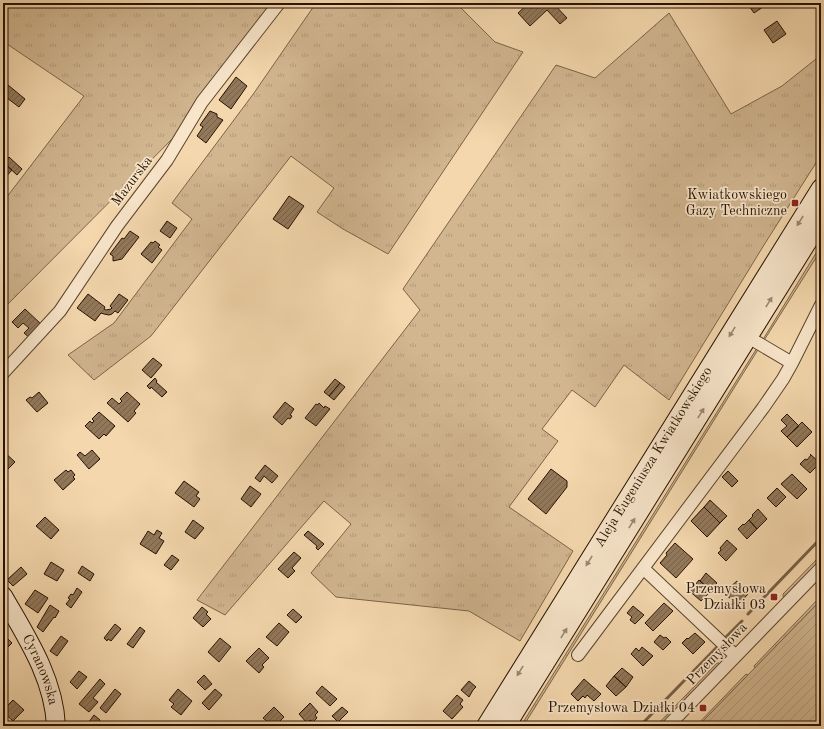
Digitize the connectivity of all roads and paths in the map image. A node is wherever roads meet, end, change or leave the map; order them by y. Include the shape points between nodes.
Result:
1 (279, 3) edge
2 (821, 188) edge
3 (821, 220) edge
4 (821, 305) edge
5 (748, 337) junction
6 (792, 363) junction
7 (3, 373) edge
8 (821, 568) edge
9 (644, 569) junction
10 (3, 596) edge
11 (578, 655) dead end
12 (736, 656) junction
13 (56, 726) edge
14 (486, 726) edge
15 (506, 726) edge
16 (668, 726) edge

1 - 7 street, Mazurska via 202,102 167,160 117,226 60,311
2 -> 14 street, Aleja Eugeniusza Kwiatkowskiego
5 -> 3 street, Aleja Eugeniusza Kwiatkowskiego
4 - 6 street
5 - 6 street
15 -> 5 street, Aleja Eugeniusza Kwiatkowskiego
6 - 9 street via 764,408
8 - 12 street, Przemysłowa
9 - 11 street
9 - 12 street
10 - 13 street, Cyranowska via 30,643 43,672 52,699
12 - 16 street, Przemysłowa

